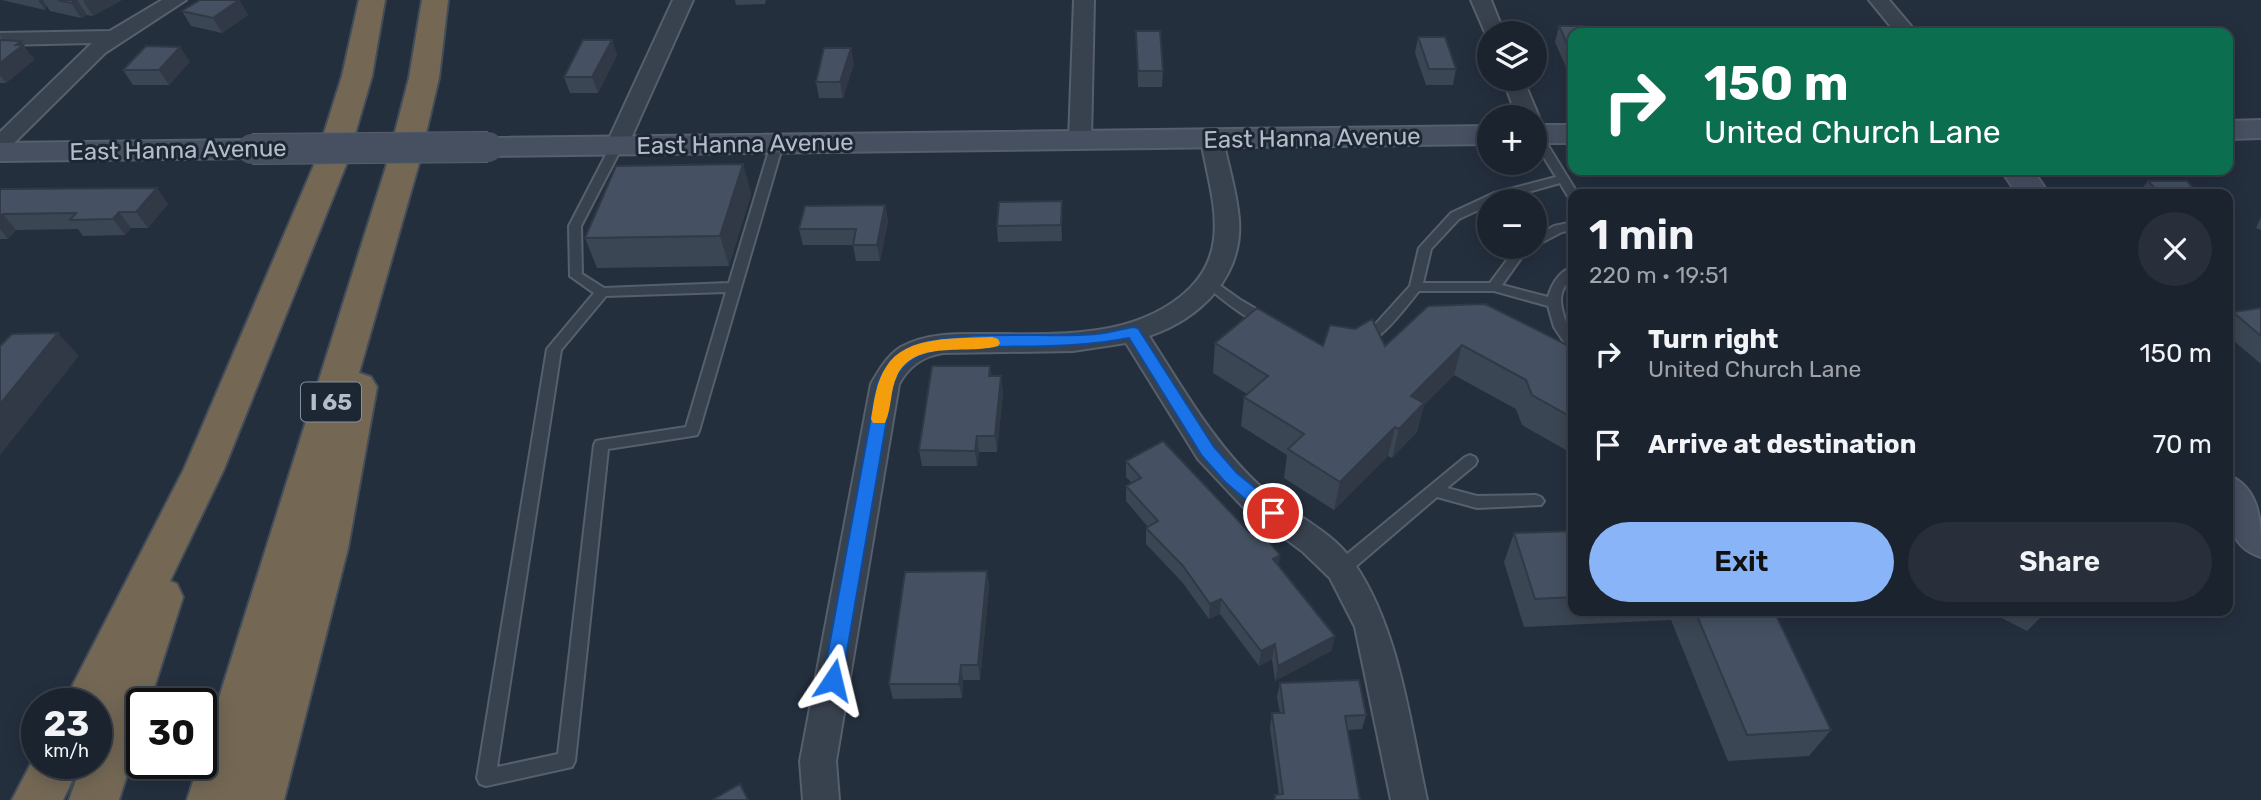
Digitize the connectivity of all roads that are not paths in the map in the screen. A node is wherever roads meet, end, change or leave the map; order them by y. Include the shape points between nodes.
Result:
1 (176, 0) edge
2 (372, 0) edge
3 (435, 0) edge
4 (683, 0) edge
5 (1084, 0) edge
6 (1481, 0) edge
7 (1879, 0) edge
8 (1489, 21) edge
9 (1903, 28) edge
10 (114, 37) junction
11 (1, 39) edge
12 (2261, 129) edge
13 (2233, 130) edge
14 (1547, 134) edge
15 (1568, 134) edge
16 (1477, 135) edge
17 (1212, 139) junction
18 (1080, 140) junction
19 (0, 144) edge
20 (777, 144) junction
21 (617, 145) junction
22 (0, 152) edge
23 (1547, 153) edge
24 (402, 167) junction
25 (1563, 179) junction
26 (1569, 189) edge
27 (1568, 227) edge
28 (1547, 235) edge
29 (1514, 259) edge
30 (1568, 274) edge
31 (1211, 283) junction
32 (1416, 287) junction
33 (1494, 287) junction
34 (734, 288) junction
35 (602, 292) junction
36 (1554, 303) junction
37 (1278, 327) edge
38 (1133, 332) junction
39 (1568, 340) edge
40 (1349, 351) edge
41 (1470, 461) dead end
42 (204, 469) junction
43 (1436, 491) junction
44 (2233, 498) edge
45 (1536, 501) dead end
46 (2261, 540) edge
47 (1341, 569) junction
48 (94, 688) edge
49 (48, 779) edge
50 (37, 800) edge
51 (94, 800) edge
52 (212, 800) edge
53 (259, 800) edge
54 (821, 800) edge
55 (1409, 800) edge

1 - 10 street
2 - 42 highway via 357,76 330,165
3 - 24 highway, I 65 via 424,78
4 - 21 street
5 - 18 street
6 - 8 street
7 - 9 street
10 - 11 street
10 - 19 street
12 - 13 main road
14 - 15 main road
16 - 17 main road, East Hanna Avenue
17 - 18 main road, East Hanna Avenue
17 - 31 street via 1227,228 1222,259
18 - 20 main road, East Hanna Avenue
20 - 21 main road, East Hanna Avenue
20 - 34 lane
21 - 22 main road, East Hanna Avenue, bridge
21 - 35 lane via 575,226 576,276
23 - 25 lane
24 - 52 highway, I 65
24 - 53 highway via 327,548
25 - 26 lane
25 - 32 lane via 1498,196 1455,216 1425,248
27 - 28 lane
29 - 33 lane
30 - 36 lane via 1555,292
31 - 37 lane
31 - 38 street via 1190,304
32 - 33 lane
32 - 40 lane via 1377,331
33 - 36 lane
34 - 35 lane
34 - 35 lane via 692,430 601,445 566,761 486,778 554,349
36 - 39 lane via 1553,313
38 - 47 street via 1208,451 1253,498
38 - 54 street via 1073,341 928,347 909,354 893,368 885,384 818,761
41 - 43 lane
42 - 48 highway
42 - 51 highway
43 - 45 lane via 1476,502
43 - 47 lane
44 - 46 main road
47 - 55 street via 1371,627
49 - 50 highway

